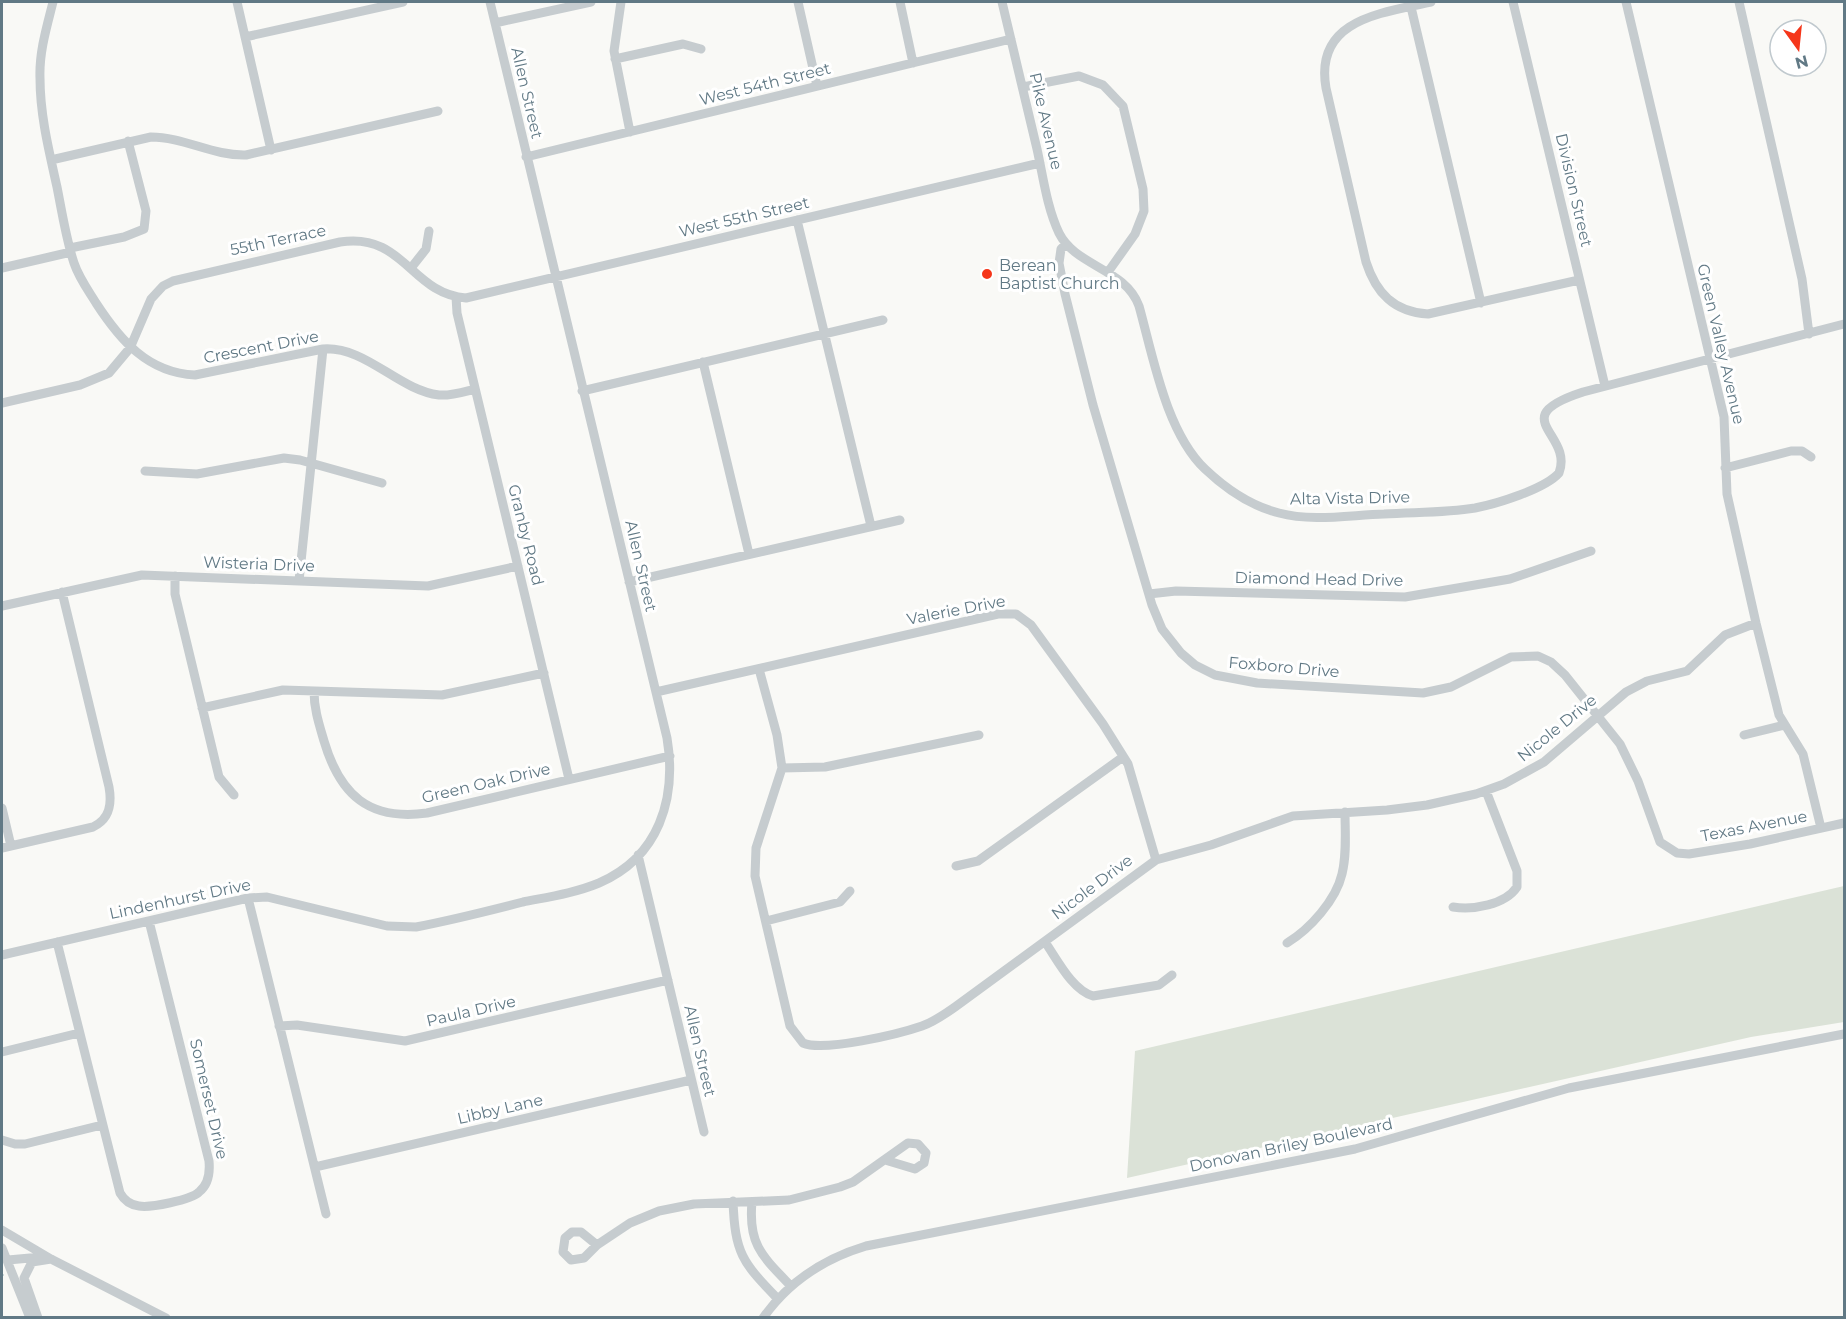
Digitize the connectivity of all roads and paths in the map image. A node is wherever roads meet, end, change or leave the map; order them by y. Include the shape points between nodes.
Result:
1 (53, 2) edge
2 (237, 2) edge
3 (403, 2) edge
4 (490, 2) edge
5 (591, 2) edge
6 (621, 2) edge
7 (798, 2) edge
8 (900, 2) edge
9 (1002, 2) edge
10 (1431, 2) edge
11 (1514, 2) edge
12 (1626, 2) edge
13 (1739, 2) edge
14 (1411, 6) junction
15 (495, 23) junction
16 (245, 37) junction
17 (1011, 39) junction
18 (701, 49) dead end
19 (615, 59) junction
20 (913, 63) junction
21 (817, 86) junction
22 (1023, 87) junction
23 (438, 111) dead end
24 (630, 132) junction
25 (128, 141) junction
26 (271, 150) junction
27 (526, 157) junction
28 (51, 159) junction
29 (1040, 163) junction
30 (797, 220) junction
31 (429, 231) dead end
32 (1066, 244) junction
33 (71, 250) junction
34 (2, 268) edge
35 (411, 268) junction
36 (1108, 272) junction
37 (555, 278) junction
38 (1579, 280) junction
39 (456, 297) junction
40 (1481, 303) junction
41 (883, 320) dead end
42 (1845, 324) edge
43 (824, 333) junction
44 (1809, 334) junction
45 (130, 348) junction
46 (323, 349) junction
47 (1711, 360) junction
48 (703, 362) junction
49 (1605, 386) junction
50 (475, 390) junction
51 (582, 391) junction
52 (2, 403) edge
53 (1811, 457) dead end
54 (313, 463) junction
55 (1725, 468) junction
56 (145, 471) dead end
57 (382, 483) dead end
58 (900, 520) dead end
59 (871, 526) junction
60 (1592, 551) dead end
61 (749, 554) junction
62 (518, 566) junction
63 (175, 576) junction
64 (299, 581) junction
65 (629, 582) junction
66 (62, 592) junction
67 (1149, 594) junction
68 (2, 606) edge
69 (1756, 622) junction
70 (759, 669) junction
71 (544, 673) junction
72 (314, 691) junction
73 (656, 692) junction
74 (202, 708) junction
75 (1597, 715) junction
76 (1785, 725) junction
77 (979, 735) dead end
78 (1744, 735) dead end
79 (670, 756) junction
80 (1123, 757) junction
81 (782, 768) junction
82 (569, 779) junction
83 (1486, 791) junction
84 (234, 795) dead end
85 (2, 808) edge
86 (1345, 812) junction
87 (1845, 823) edge
88 (1821, 828) junction
89 (6, 847) edge
90 (1670, 850) joint
91 (638, 855) junction
92 (1156, 860) junction
93 (956, 866) dead end
94 (850, 891) dead end
95 (248, 898) junction
96 (1453, 907) dead end
97 (149, 921) junction
98 (766, 921) junction
99 (57, 942) junction
100 (1045, 942) junction
101 (1287, 943) dead end
102 (2, 955) edge
103 (1172, 975) dead end
104 (668, 980) junction
105 (279, 1026) junction
106 (79, 1033) junction
107 (1845, 1034) edge
108 (2, 1052) edge
109 (691, 1080) junction
110 (102, 1125) junction
111 (704, 1132) dead end
112 (2, 1140) edge
113 (885, 1160) dead end
114 (315, 1167) junction
115 (734, 1201) junction
116 (752, 1202) junction
117 (326, 1214) dead end
118 (2, 1230) edge
119 (752, 1234) junction
120 (735, 1239) junction
121 (597, 1245) dead end
122 (29, 1246) junction
123 (2, 1249) edge
124 (764, 1257) junction
125 (51, 1259) junction
126 (8, 1260) junction
127 (749, 1267) junction
128 (790, 1285) junction
129 (777, 1298) junction
130 (30, 1317) edge
131 (38, 1317) edge
132 (166, 1317) edge
133 (763, 1317) edge

1 - 28 street, Crescent Drive via 39,75
2 - 16 street
3 - 16 street
4 - 15 street, Allen Street
5 - 15 street
6 - 19 street
7 - 21 street
8 - 20 street
9 - 17 street, Pike Avenue
10 - 14 street
11 - 38 street, Division Street
12 - 47 street, Green Valley Avenue
13 - 44 street via 1802,279
14 - 40 street
14 - 40 street via 1367,17 1349,26 1329,51 1324,67 1326,88 1372,279 1383,295 1402,309 1428,314
15 - 27 street, Allen Street
16 - 26 street
17 - 20 street, West 54th Street
17 - 22 street, Pike Avenue
18 - 19 street via 683,44
19 - 24 street
20 - 21 street, West 54th Street
21 - 24 street, West 54th Street
22 - 29 street, Pike Avenue
22 - 36 street via 1079,76 1103,85 1123,106 1143,189 1144,211 1135,234
23 - 26 street
24 - 27 street, West 54th Street
25 - 26 street via 167,138 236,155
25 - 28 street
25 - 33 street via 146,211 144,229
27 - 37 street, Allen Street
28 - 33 street, Crescent Drive
29 - 30 street, West 55th Street
29 - 32 street, Pike Avenue via 1053,217
30 - 37 street, West 55th Street
30 - 43 street
31 - 35 street via 426,249
32 - 36 street, Alta Vista Drive
32 - 67 street, Foxboro Drive via 1059,255 1065,294
33 - 34 street
33 - 45 street, Crescent Drive via 83,282
35 - 39 street, 55th Terrace via 434,288
35 - 45 street, 55th Terrace via 382,246 355,240 183,277 157,291
36 - 49 street, Alta Vista Drive via 1125,284 1138,302 1166,400 1192,454 1221,484 1265,509 1302,517 1461,510 1530,489 1551,480 1560,471 1544,413 1554,403
37 - 39 street, West 55th Street
37 - 51 street, Allen Street
38 - 40 street
38 - 49 street, Division Street
39 - 50 street, Granby Road
41 - 43 street
42 - 44 street
43 - 48 street
43 - 59 street
44 - 47 street
45 - 46 street, Crescent Drive via 145,360 177,373 195,375
45 - 52 street via 115,368 95,380
46 - 50 street, Crescent Drive via 343,350 429,392
46 - 54 street
47 - 49 street
47 - 55 street, Green Valley Avenue via 1726,432
48 - 51 street
48 - 61 street
50 - 62 street, Granby Road
51 - 65 street, Allen Street
53 - 55 street via 1802,451 1791,451
54 - 56 street via 284,458 197,474
54 - 57 street
54 - 64 street
55 - 69 street, Green Valley Avenue via 1726,494
58 - 59 street
59 - 61 street
60 - 67 street, Diamond Head Drive via 1510,579 1405,597 1188,591
61 - 65 street
62 - 64 street, Wisteria Drive via 428,586
62 - 71 street, Granby Road
63 - 64 street, Wisteria Drive
63 - 66 street, Wisteria Drive via 141,575
63 - 74 street
65 - 73 street, Allen Street
66 - 68 street, Wisteria Drive
66 - 89 street via 110,805 103,821 93,827
67 - 75 street, Foxboro Drive via 1162,629 1181,653 1204,670 1231,680 1423,693 1451,687 1511,657 1538,656 1556,666
69 - 75 street, Nicole Drive via 1725,635 1687,671 1636,686
69 - 76 street, Green Valley Avenue
70 - 73 street, Valerie Drive
70 - 80 street, Valerie Drive via 989,616 1013,614 1031,624
70 - 81 street, Nicole Drive
71 - 72 street via 442,695
71 - 82 street, Granby Road
72 - 74 street via 273,691
72 - 82 street, Green Oak Drive via 315,712 334,772 355,797 386,813 427,813
73 - 79 street, Allen Street
74 - 84 street via 219,777
75 - 83 street, Nicole Drive via 1544,762
75 - 90 street, Foxboro Drive via 1625,755 1658,838
76 - 78 street
76 - 88 street, Green Valley Avenue via 1803,754
77 - 81 street via 825,767
79 - 82 street, Green Oak Drive
79 - 91 street, Allen Street via 672,779 667,804 656,830
80 - 92 street, Valerie Drive
80 - 93 street via 978,861
81 - 98 street, Nicole Drive via 756,848 755,876
83 - 86 street, Nicole Drive via 1427,805
83 - 96 street via 1517,870 1517,887 1500,900 1471,908
85 - 89 street
86 - 92 street, Nicole Drive via 1293,816
86 - 101 street via 1339,883 1314,921
87 - 88 street, Texas Avenue
88 - 90 street, Texas Avenue via 1689,854
91 - 95 street, Lindenhurst Drive via 615,874 590,886 416,927 387,926 267,897
91 - 104 street, Allen Street
92 - 100 street, Nicole Drive
94 - 98 street via 837,903
95 - 97 street, Lindenhurst Drive
95 - 105 street
97 - 99 street, Lindenhurst Drive
97 - 110 street, Somerset Drive via 209,1161 204,1186 186,1198 148,1207 128,1203 118,1187
98 - 100 street, Nicole Drive via 790,1026 803,1044 816,1047 904,1031 931,1022
99 - 102 street, Lindenhurst Drive
99 - 106 street, Somerset Drive
100 - 103 street via 1074,982 1093,996 1159,985
104 - 105 street, Paula Drive via 405,1041 297,1025
104 - 109 street, Allen Street
105 - 114 street
106 - 108 street
106 - 110 street, Somerset Drive
107 - 128 street, Donovan Briley Boulevard via 1569,1088 1355,1149 866,1246 833,1258
109 - 111 street, Allen Street
109 - 114 street, Libby Lane
110 - 112 street via 25,1144
113 - 116 street via 853,1182 825,1193
114 - 117 street
115 - 116 street
115 - 120 street
115 - 121 street via 659,1211 630,1223
116 - 119 street
118 - 122 street
119 - 120 street
119 - 124 street
120 - 127 street
122 - 123 street
122 - 125 street
123 - 126 street
124 - 127 street
124 - 128 street
125 - 126 street via 28,1256
125 - 131 street via 32,1262 26,1272 25,1284
125 - 132 street
126 - 130 street
127 - 129 street
128 - 129 street, Donovan Briley Boulevard
129 - 133 street, Donovan Briley Boulevard

